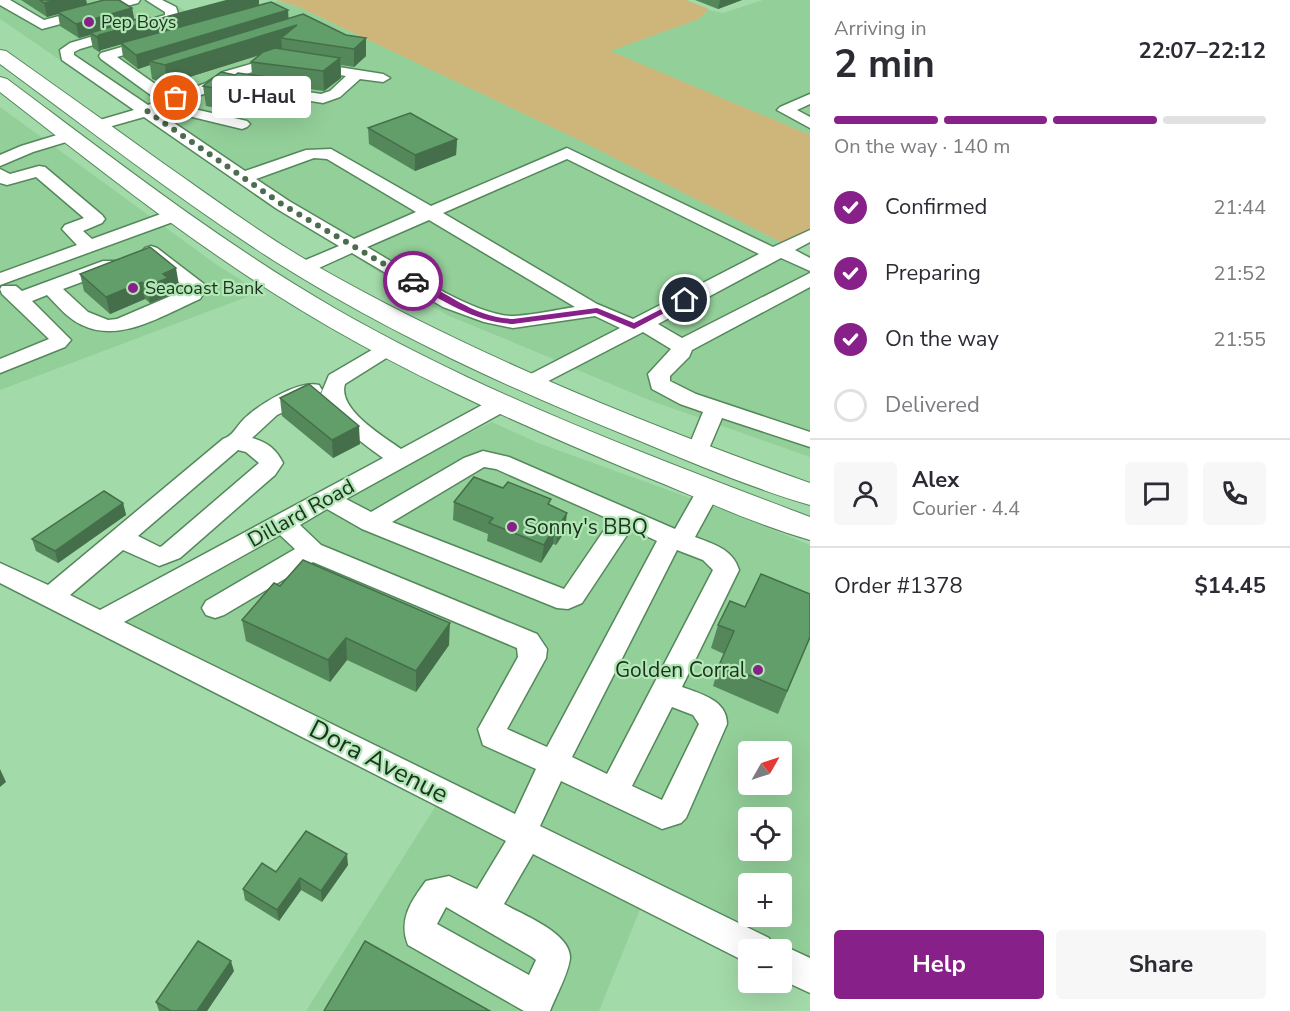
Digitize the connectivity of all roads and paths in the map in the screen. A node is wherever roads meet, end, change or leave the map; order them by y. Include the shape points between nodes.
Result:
1 (1, 0) edge
2 (134, 0) edge
3 (152, 0) edge
4 (108, 4) edge
5 (42, 25) junction
6 (170, 37) edge
7 (0, 55) edge
8 (143, 60) edge
9 (121, 67) junction
10 (155, 71) edge
11 (199, 71) edge
12 (0, 74) edge
13 (357, 74) junction
14 (135, 77) junction
15 (383, 78) dead end
16 (218, 81) junction
17 (0, 83) edge
18 (168, 101) junction
19 (807, 102) edge
20 (147, 111) junction
21 (810, 123) edge
22 (242, 124) dead end
23 (98, 126) junction
24 (70, 136) junction
25 (0, 161) edge
26 (0, 174) edge
27 (242, 178) junction
28 (201, 199) junction
29 (430, 213) junction
30 (175, 215) junction
31 (810, 235) edge
32 (350, 246) junction
33 (89, 247) junction
34 (777, 252) junction
35 (810, 265) edge
36 (303, 268) junction
37 (810, 279) edge
38 (0, 280) edge
39 (194, 286) junction
40 (51, 288) junction
41 (171, 295) tunnel mouth
42 (19, 299) junction
43 (150, 304) tunnel mouth
44 (593, 310) junction
45 (637, 325) junction
46 (97, 326) junction
47 (681, 347) junction
48 (390, 349) junction
49 (0, 367) edge
50 (336, 380) junction
51 (531, 383) junction
52 (501, 404) junction
53 (716, 407) junction
54 (810, 440) edge
55 (238, 442) junction
56 (697, 453) junction
57 (400, 459) junction
58 (708, 491) junction
59 (810, 494) edge
60 (327, 499) junction
61 (626, 517) junction
62 (284, 523) junction
63 (371, 523) junction
64 (809, 528) edge
65 (120, 538) junction
66 (676, 539) junction
67 (312, 551) junction
68 (0, 572) edge
69 (51, 597) junction
70 (215, 608) dead end
71 (101, 622) junction
72 (665, 692) junction
73 (554, 763) junction
74 (614, 791) junction
75 (524, 833) junction
76 (483, 909) junction
77 (738, 940) edge
78 (792, 967) edge
79 (810, 976) edge
80 (534, 1005) edge

1 - 5 street
2 - 4 street
3 - 20 street via 171,10 172,17 67,50 67,57
4 - 5 street
4 - 5 street via 136,17 134,21 65,40
6 - 9 street via 107,55
7 - 23 main road
8 - 9 street
9 - 14 street
10 - 14 street
11 - 16 street
12 - 23 main road via 59,115
13 - 15 street
13 - 16 street via 275,60
13 - 16 street via 335,94 318,99
14 - 18 street
16 - 18 street
17 - 24 main road
18 - 20 street
18 - 22 street via 189,112
19 - 21 street via 785,110
20 - 23 street
20 - 27 street
23 - 28 main road
24 - 25 street
24 - 28 main road via 110,147 163,186
24 - 30 main road
26 - 33 street via 7,180 39,171 77,202 96,219 70,229
27 - 29 street via 312,153 327,152
27 - 32 street
28 - 36 main road
29 - 32 street
29 - 34 street via 567,153
29 - 44 street
30 - 33 street
30 - 48 main road via 264,276
31 - 34 street
32 - 36 street
32 - 44 street via 450,303 491,318 513,322
33 - 38 street
34 - 35 street
34 - 45 street
36 - 51 main road via 419,331
37 - 47 street
38 - 42 street
39 - 40 street via 156,254 143,253
39 - 41 street
39 - 46 street via 193,295 120,325
40 - 42 street
40 - 46 street
42 - 49 street via 61,340
43 - 46 street
44 - 45 street
45 - 47 street via 661,333
45 - 51 street
47 - 53 street via 677,360 659,374 660,384 688,399
48 - 50 street
48 - 51 main road via 487,381
48 - 52 main road
50 - 55 street via 276,406 246,428
50 - 57 street via 332,393 337,406
51 - 56 main road
52 - 56 main road via 541,406 669,453
52 - 57 street, Dillard Road
52 - 58 main road
53 - 54 street
53 - 56 street
55 - 65 street
55 - 65 street via 248,444 270,458 271,463 171,552 159,556
56 - 59 main road
57 - 60 street, Dillard Road
58 - 64 main road
58 - 66 street
60 - 62 street, Dillard Road
60 - 63 street
61 - 63 street via 501,462 483,459
61 - 63 street via 568,600
61 - 66 street
62 - 67 street
62 - 71 street, Dillard Road
65 - 69 street
66 - 72 street via 712,554 724,563 726,570
66 - 73 street
67 - 70 street
67 - 73 street via 527,641 533,649 532,658 492,729 493,736
68 - 69 street, Dora Avenue
69 - 71 street, Dora Avenue
71 - 75 street, Dora Avenue
72 - 74 street
72 - 74 street via 703,707 713,717 675,808 662,815
73 - 74 street
73 - 75 street
75 - 76 street
75 - 77 street, Dora Avenue
76 - 80 street via 552,952 553,960
76 - 80 street via 448,891 438,892 418,925 420,933
78 - 79 street

